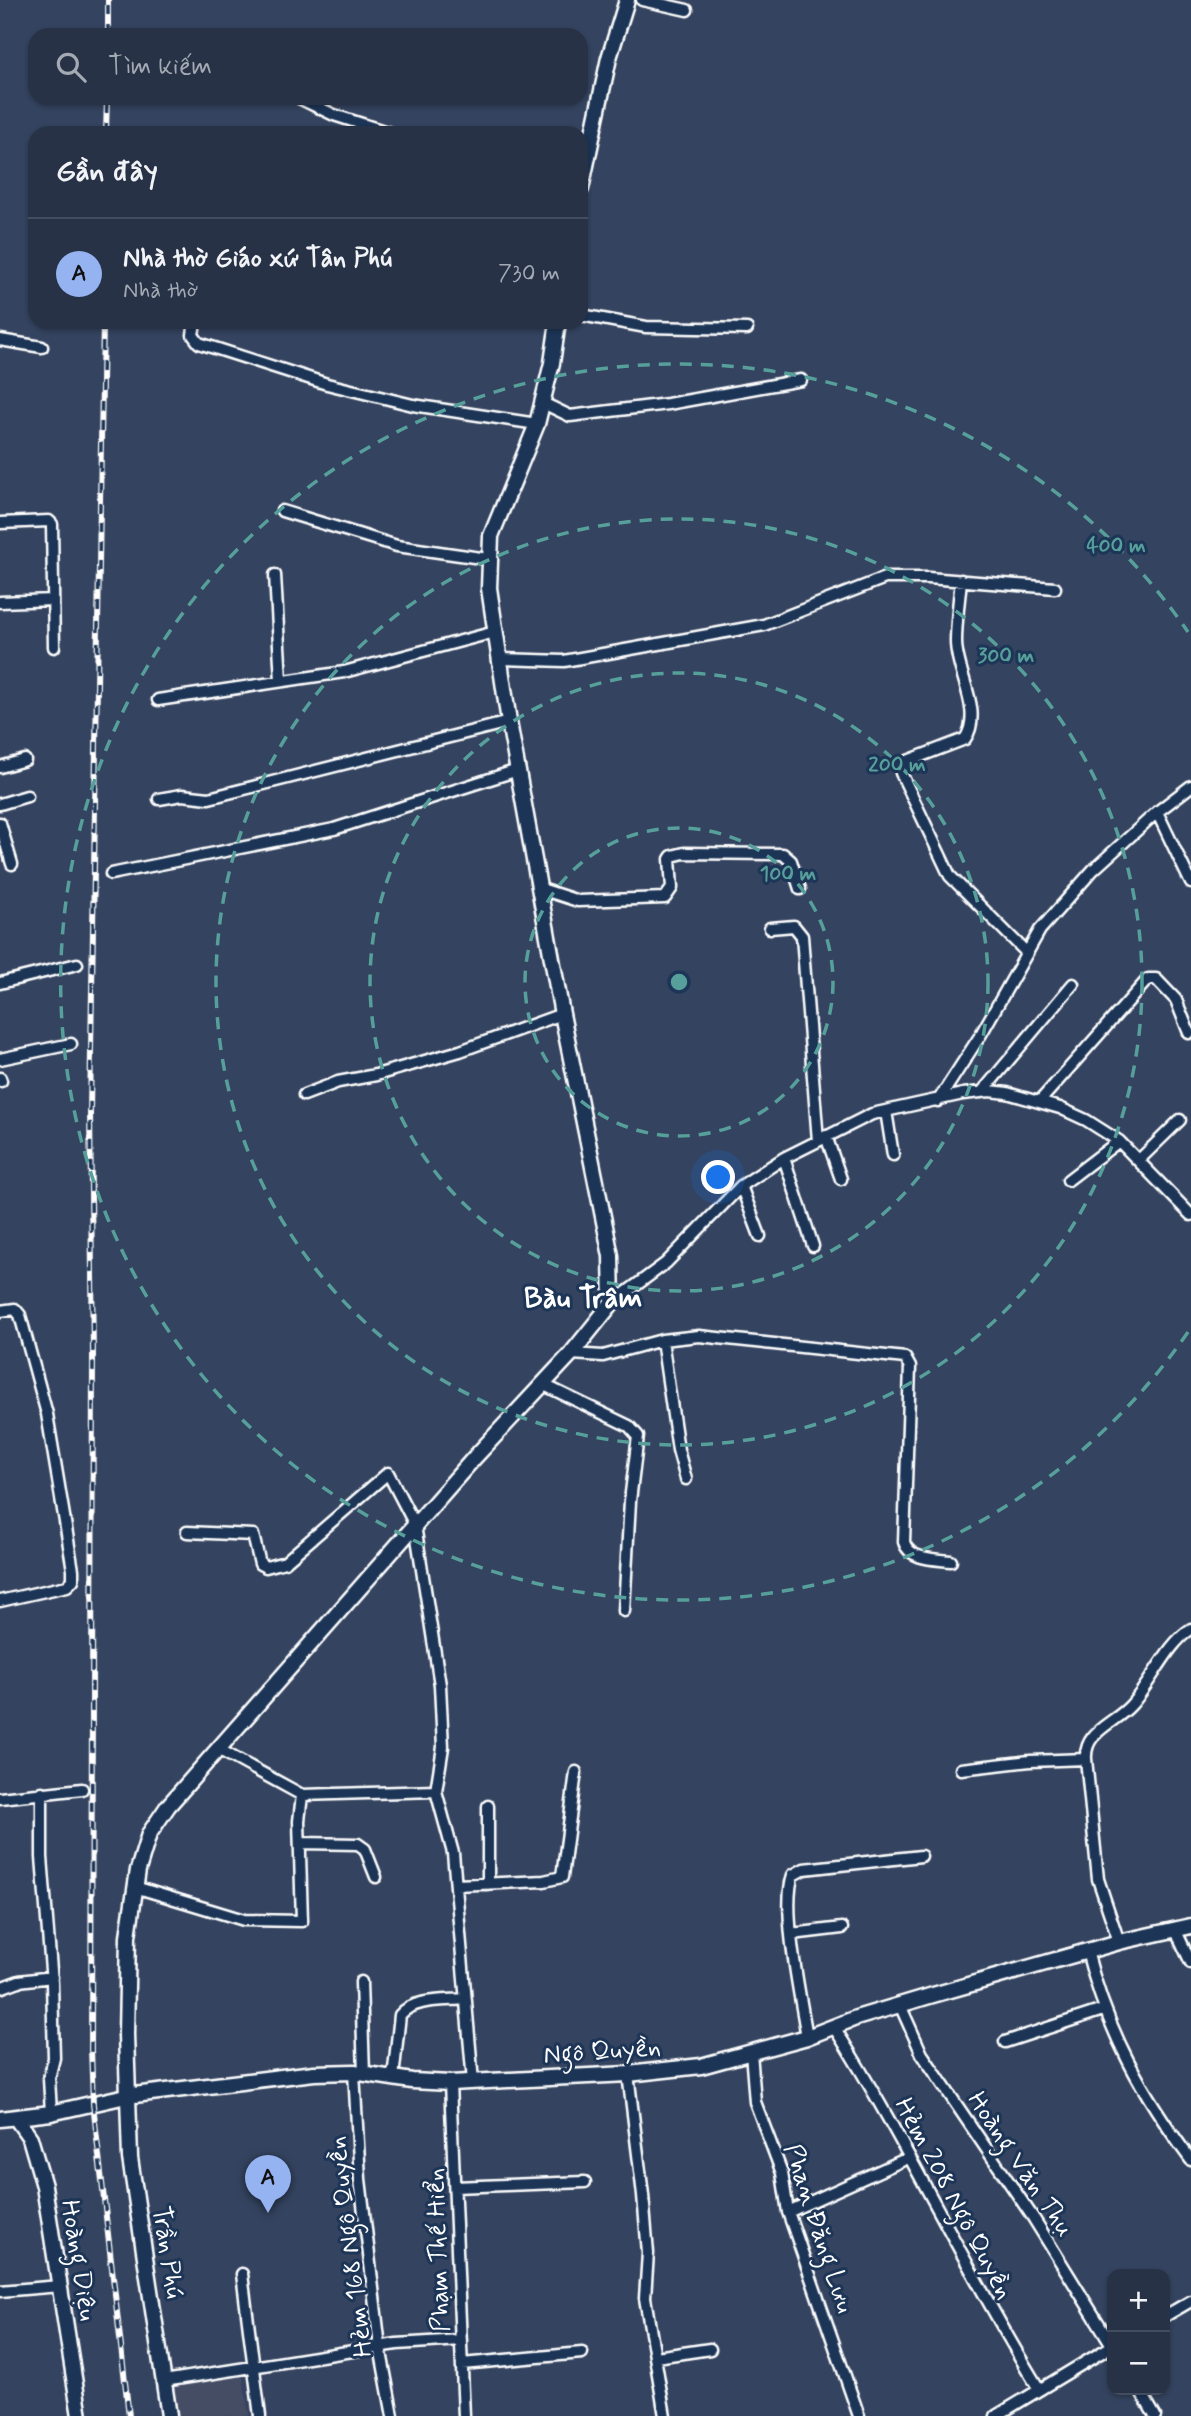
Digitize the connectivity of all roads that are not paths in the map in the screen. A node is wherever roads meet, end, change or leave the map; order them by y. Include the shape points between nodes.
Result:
1 (627, 0) edge
2 (642, 0) edge
3 (687, 10) dead end
4 (313, 105) edge
5 (367, 126) edge
6 (588, 145) edge
7 (588, 316) edge
8 (194, 329) edge
9 (557, 329) edge
10 (747, 329) dead end
11 (0, 340) edge
12 (42, 347) dead end
13 (801, 380) dead end
14 (543, 403) junction
15 (537, 424) junction
16 (282, 511) dead end
17 (0, 523) edge
18 (488, 559) junction
19 (275, 575) dead end
20 (961, 580) junction
21 (1055, 588) dead end
22 (54, 600) junction
23 (0, 602) edge
24 (495, 632) junction
25 (54, 647) dead end
26 (502, 659) junction
27 (281, 681) junction
28 (158, 700) dead end
29 (509, 722) junction
30 (24, 760) dead end
31 (0, 767) edge
32 (518, 770) junction
33 (1191, 786) edge
34 (27, 796) dead end
35 (159, 799) dead end
36 (0, 804) edge
37 (1157, 812) junction
38 (0, 823) edge
39 (12, 864) dead end
40 (111, 874) dead end
41 (1191, 883) edge
42 (541, 889) junction
43 (800, 889) dead end
44 (770, 928) dead end
45 (1025, 951) junction
46 (77, 964) dead end
47 (0, 983) edge
48 (1073, 984) dead end
49 (562, 1014) junction
50 (1189, 1033) dead end
51 (71, 1044) dead end
52 (0, 1059) edge
53 (982, 1092) junction
54 (304, 1095) dead end
55 (938, 1101) junction
56 (1040, 1101) junction
57 (886, 1111) junction
58 (1180, 1120) dead end
59 (822, 1139) junction
60 (1119, 1141) junction
61 (893, 1155) dead end
62 (784, 1158) junction
63 (1139, 1160) junction
64 (841, 1179) dead end
65 (1068, 1180) dead end
66 (741, 1186) junction
67 (1191, 1215) edge
68 (760, 1236) dead end
69 (813, 1246) dead end
70 (612, 1303) junction
71 (0, 1311) edge
72 (662, 1340) junction
73 (571, 1354) junction
74 (542, 1384) junction
75 (686, 1479) dead end
76 (415, 1525) junction
77 (187, 1532) dead end
78 (951, 1561) dead end
79 (0, 1601) edge
80 (624, 1611) dead end
81 (1191, 1629) edge
82 (218, 1749) junction
83 (1086, 1759) junction
84 (961, 1769) dead end
85 (576, 1772) dead end
86 (82, 1789) dead end
87 (436, 1791) junction
88 (42, 1793) junction
89 (302, 1794) junction
90 (0, 1798) edge
91 (488, 1806) dead end
92 (300, 1843) junction
93 (921, 1856) dead end
94 (376, 1877) dead end
95 (488, 1884) junction
96 (456, 1885) junction
97 (135, 1887) junction
98 (1191, 1926) edge
99 (842, 1928) dead end
100 (1176, 1931) junction
101 (792, 1934) junction
102 (1119, 1942) junction
103 (1087, 1951) junction
104 (1191, 1963) edge
105 (52, 1978) junction
106 (361, 1982) dead end
107 (0, 1987) edge
108 (465, 1998) junction
109 (900, 2005) junction
110 (1103, 2010) junction
111 (834, 2027) junction
112 (807, 2037) junction
113 (1005, 2042) dead end
114 (751, 2052) junction
115 (359, 2073) junction
116 (628, 2074) junction
117 (393, 2078) junction
118 (473, 2082) junction
119 (450, 2083) junction
120 (126, 2096) junction
121 (51, 2113) junction
122 (16, 2118) junction
123 (0, 2119) edge
124 (908, 2158) junction
125 (1191, 2160) edge
126 (585, 2182) dead end
127 (455, 2187) junction
128 (788, 2212) junction
129 (242, 2274) dead end
130 (60, 2286) junction
131 (0, 2291) edge
132 (1191, 2301) edge
133 (1170, 2313) edge
134 (1107, 2337) edge
135 (461, 2340) junction
136 (380, 2347) junction
137 (1107, 2348) edge
138 (710, 2349) dead end
139 (582, 2353) dead end
140 (656, 2357) junction
141 (462, 2364) junction
142 (252, 2366) junction
143 (164, 2381) junction
144 (1040, 2389) junction
145 (1143, 2395) edge
146 (1153, 2415) edge
147 (80, 2416) edge
148 (169, 2416) edge
149 (260, 2416) edge
150 (393, 2416) edge
151 (464, 2416) edge
152 (665, 2416) edge
153 (859, 2416) edge
154 (996, 2416) edge

1 - 6 street
2 - 3 street
4 - 5 street
7 - 10 street via 646,327
8 - 15 street via 194,341 327,384 414,405
9 - 14 street
11 - 12 street
13 - 14 street via 570,416
14 - 15 street
15 - 18 street via 498,515
16 - 18 street via 397,545
17 - 22 street via 52,524
18 - 24 street
19 - 27 street
20 - 21 street
20 - 26 street via 885,578 764,625 564,661
20 - 45 street via 956,641 973,716 971,731 965,739 905,762 901,774 950,876
22 - 23 street
22 - 25 street
24 - 26 street
24 - 27 street via 344,672
26 - 29 street
27 - 28 street
29 - 32 street
29 - 35 street via 209,798 181,795
30 - 31 street
32 - 40 street via 334,829
32 - 42 street
33 - 37 street
34 - 36 street
37 - 41 street
37 - 45 street via 1093,870
38 - 39 street
42 - 43 street via 578,901 665,898 672,888 672,856 719,852 783,854 791,861
42 - 49 street
44 - 59 street via 794,926 802,936
45 - 55 street via 980,1036
46 - 47 street
48 - 53 street
49 - 54 street via 460,1051
49 - 70 street via 611,1256
50 - 56 street via 1176,1000 1156,979 1148,979
51 - 52 street
53 - 55 street
53 - 56 street
55 - 57 street
56 - 60 street via 1086,1120
57 - 59 street
57 - 61 street
58 - 63 street
59 - 62 street
59 - 64 street
60 - 63 street
60 - 65 street
62 - 66 street
62 - 69 street
63 - 67 street
66 - 68 street
66 - 70 street via 666,1263
70 - 73 street, Trần Phú
71 - 79 street via 15,1309 20,1315 47,1414 73,1580 67,1586
72 - 73 street via 603,1356
72 - 75 street
72 - 78 street via 718,1337 905,1358 910,1367 904,1542 916,1555
73 - 74 street, Trần Phú
74 - 76 street, Trần Phú
74 - 80 street via 629,1426 638,1436
76 - 77 street via 388,1473 285,1562 275,1565 260,1564 253,1535
76 - 82 street, Trần Phú
76 - 87 street via 440,1685 443,1747
81 - 83 street via 1130,1706 1091,1737 1085,1746
82 - 89 street
82 - 97 street, Trần Phú via 154,1823
83 - 84 street
83 - 102 street via 1098,1879
85 - 95 street via 562,1877
86 - 88 street
87 - 89 street
87 - 96 street via 453,1853
88 - 90 street
88 - 105 street
89 - 92 street
91 - 95 street
92 - 94 street via 358,1844 365,1849
92 - 97 street via 304,1913 302,1921 295,1923 244,1920
93 - 101 street via 797,1871 791,1880
95 - 96 street
96 - 108 street
97 - 120 street, Trần Phú via 127,1948
98 - 100 street, Ngô Quyền
99 - 101 street
100 - 102 street, Ngô Quyền
100 - 104 street
101 - 112 street
102 - 103 street, Ngô Quyền
103 - 109 street, Ngô Quyền
103 - 110 street
105 - 107 street
105 - 121 street
106 - 115 street, Hẻm 168 Ngô Quyền
108 - 117 street via 404,2010
108 - 118 street
109 - 111 street, Ngô Quyền
109 - 134 street, Hoàng Văn Thụ via 922,2053
110 - 113 street
110 - 125 street via 1153,2104
111 - 112 street, Ngô Quyền
111 - 124 street, Hẻm 208 Ngô Quyền via 871,2085
112 - 114 street, Ngô Quyền
114 - 116 street, Ngô Quyền via 701,2066
114 - 128 street, Phan Đăng Lưu via 755,2102 782,2173
115 - 117 street, Ngô Quyền
115 - 120 street, Ngô Quyền via 314,2073
115 - 136 street, Hẻm 168 Ngô Quyền via 360,2179
116 - 118 street, Ngô Quyền
116 - 140 street via 648,2253 645,2298
117 - 119 street, Ngô Quyền
118 - 119 street, Ngô Quyền
119 - 127 street, Phạm Thế Hiển
120 - 121 street, Ngô Quyền
120 - 143 street, Trần Phú via 131,2170
121 - 122 street, Ngô Quyền
122 - 123 street, Ngô Quyền
122 - 130 street, Hoàng Diệu via 37,2157
124 - 128 street
124 - 144 street, Hẻm 208 Ngô Quyền via 985,2300
126 - 127 street
127 - 135 street, Phạm Thế Hiển
128 - 153 street, Phan Đăng Lưu
129 - 142 street
130 - 131 street
130 - 147 street, Hoàng Diệu
132 - 133 street
135 - 136 street
135 - 141 street, Phạm Thế Hiển
136 - 142 street
136 - 150 street, Hẻm 168 Ngô Quyền
137 - 144 street
138 - 140 street
139 - 141 street
140 - 152 street
141 - 151 street, Phạm Thế Hiển
142 - 143 street
142 - 149 street
143 - 148 street, Trần Phú
144 - 154 street
145 - 146 street

